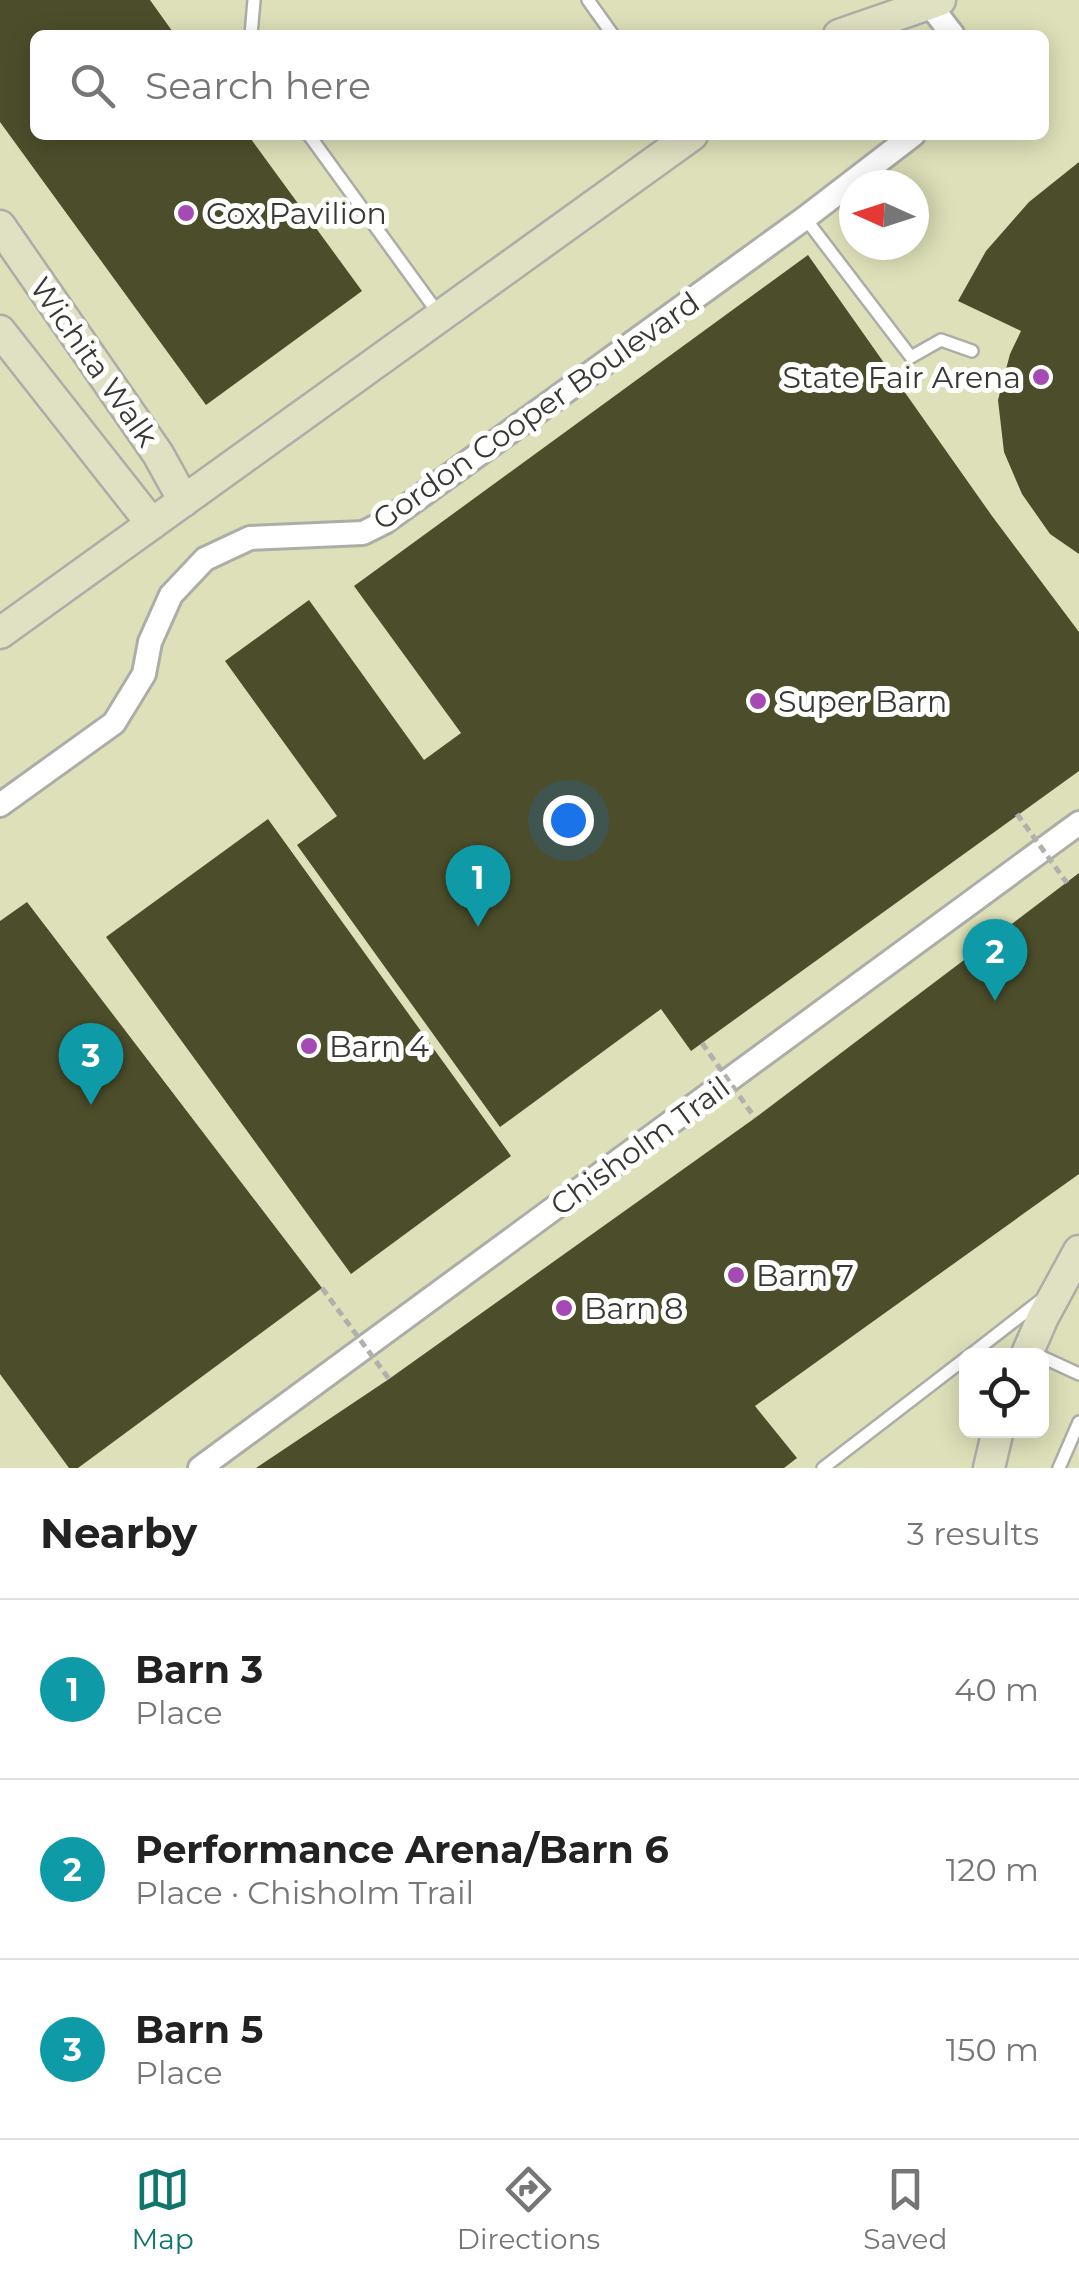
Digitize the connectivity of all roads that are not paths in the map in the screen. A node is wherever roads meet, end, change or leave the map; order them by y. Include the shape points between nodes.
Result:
1 (254, 0) edge
2 (588, 0) edge
3 (932, 2) edge
4 (251, 30) edge
5 (609, 30) edge
6 (853, 30) edge
7 (950, 30) edge
8 (313, 140) edge
9 (683, 140) edge
10 (906, 140) edge
11 (805, 218) junction
12 (0, 226) edge
13 (440, 316) junction
14 (0, 331) edge
15 (972, 351) dead end
16 (184, 501) junction
17 (152, 524) junction
18 (0, 634) edge
19 (0, 805) edge
20 (1079, 823) edge
21 (1079, 1251) edge
22 (1060, 1286) junction
23 (980, 1348) edge
24 (1037, 1348) edge
25 (1049, 1361) edge
26 (959, 1364) edge
27 (1079, 1374) edge
28 (1079, 1422) edge
29 (996, 1438) edge
30 (200, 1468) edge
31 (823, 1468) edge
32 (989, 1468) edge
33 (1060, 1468) edge

1 - 4 lane
2 - 5 lane
3 - 6 street
3 - 7 street
8 - 13 lane
9 - 13 street
10 - 11 street, Gordon Cooper Boulevard
11 - 15 lane via 911,357 942,340
11 - 19 street, Gordon Cooper Boulevard via 384,522 363,533 250,538 205,559 171,595 144,674 114,724
12 - 16 street, Wichita Walk
13 - 16 street
14 - 17 street, Wichita Walk
16 - 17 street
17 - 18 street
20 - 30 street, Chisholm Trail
21 - 22 street
22 - 23 lane
22 - 24 street
25 - 27 lane
26 - 31 lane
28 - 33 lane
29 - 32 street

